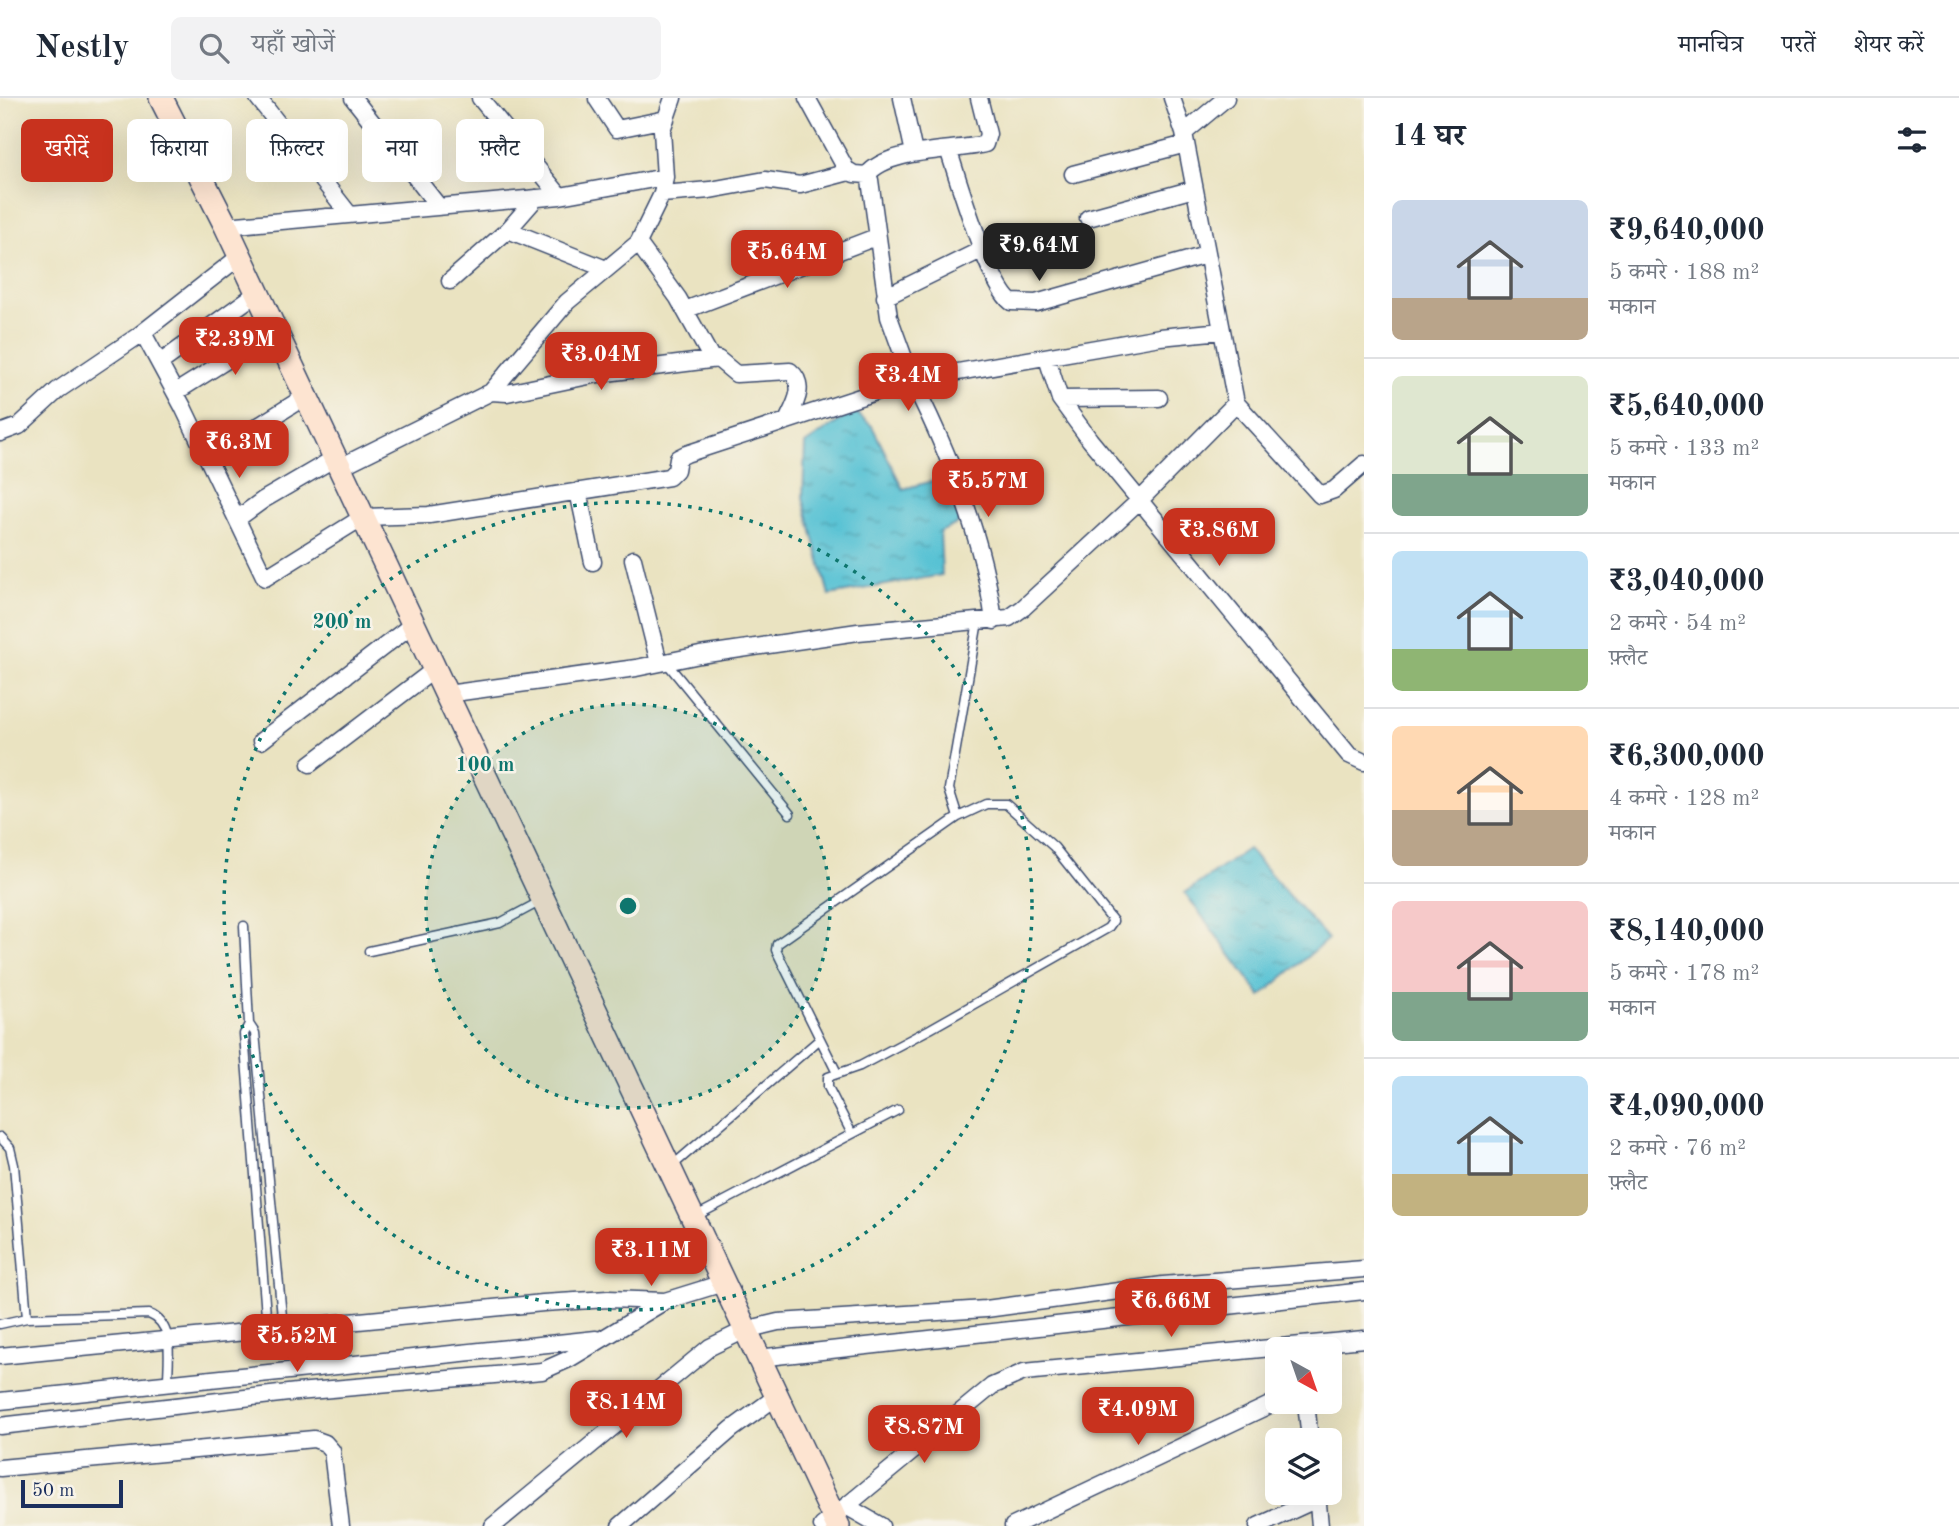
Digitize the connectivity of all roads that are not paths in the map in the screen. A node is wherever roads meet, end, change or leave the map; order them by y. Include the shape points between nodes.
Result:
1 (161, 98) edge
2 (258, 98) edge
3 (353, 98) edge
4 (480, 98) edge
5 (673, 98) edge
6 (807, 98) edge
7 (902, 98) edge
8 (979, 98) edge
9 (1172, 98) edge
10 (1226, 98) edge
11 (597, 99) edge
12 (666, 119) junction
13 (1185, 138) junction
14 (949, 152) junction
15 (914, 153) junction
16 (849, 172) junction
17 (1073, 174) dead end
18 (867, 175) junction
19 (664, 177) junction
20 (1194, 189) junction
21 (662, 194) junction
22 (560, 196) junction
23 (536, 198) junction
24 (439, 207) junction
25 (349, 214) junction
26 (1088, 218) dead end
27 (226, 226) junction
28 (508, 230) junction
29 (876, 236) junction
30 (638, 243) junction
31 (983, 249) junction
32 (1206, 255) junction
33 (239, 257) junction
34 (606, 269) junction
35 (450, 281) dead end
36 (257, 293) junction
37 (885, 297) junction
38 (685, 310) junction
39 (275, 330) junction
40 (1222, 331) junction
41 (143, 332) junction
42 (1047, 358) junction
43 (712, 359) junction
44 (160, 363) junction
45 (912, 380) junction
46 (176, 392) junction
47 (491, 392) junction
48 (306, 396) junction
49 (1159, 398) dead end
50 (1060, 399) junction
51 (1236, 403) junction
52 (787, 421) junction
53 (0, 433) edge
54 (208, 458) junction
55 (337, 463) junction
56 (1364, 464) edge
57 (578, 491) junction
58 (1140, 500) junction
59 (363, 517) junction
60 (237, 519) junction
61 (633, 559) dead end
62 (593, 562) dead end
63 (986, 621) junction
64 (413, 624) junction
65 (663, 662) junction
66 (435, 669) junction
67 (447, 694) junction
68 (261, 741) dead end
69 (1364, 762) edge
70 (310, 764) dead end
71 (790, 814) dead end
72 (958, 817) junction
73 (544, 900) junction
74 (244, 926) dead end
75 (369, 951) dead end
76 (249, 1024) junction
77 (820, 1038) junction
78 (837, 1073) junction
79 (898, 1110) dead end
80 (852, 1134) junction
81 (0, 1137) edge
82 (670, 1168) junction
83 (693, 1217) junction
84 (262, 1260) junction
85 (277, 1260) junction
86 (1364, 1269) edge
87 (723, 1283) junction
88 (1364, 1291) edge
89 (665, 1301) junction
90 (27, 1318) junction
91 (0, 1324) edge
92 (275, 1327) junction
93 (745, 1330) junction
94 (167, 1339) junction
95 (598, 1339) junction
96 (1364, 1339) edge
97 (1342, 1342) edge
98 (1265, 1350) edge
99 (0, 1356) edge
100 (758, 1358) junction
101 (168, 1382) junction
102 (776, 1397) junction
103 (4, 1400) edge
104 (1265, 1407) edge
105 (0, 1427) edge
106 (0, 1468) edge
107 (1299, 1505) edge
108 (1318, 1505) edge
109 (835, 1519) edge
110 (341, 1526) edge
111 (493, 1526) edge
112 (620, 1526) edge
113 (881, 1526) edge
114 (1013, 1526) edge
115 (1258, 1526) edge
116 (1320, 1526) edge

1 - 27 street
2 - 25 street
3 - 24 street
4 - 22 street
5 - 12 street
6 - 16 street
7 - 15 street
8 - 14 street via 988,141
9 - 13 street
10 - 13 street
11 - 12 street via 617,129
12 - 19 street via 662,130
13 - 17 street
13 - 20 street
14 - 15 street
14 - 31 street
15 - 18 street via 881,164
16 - 18 street
16 - 21 street via 800,185 765,180
18 - 29 street
19 - 21 street
19 - 22 street
20 - 26 street
20 - 32 street
21 - 30 street
22 - 23 street
23 - 24 street
23 - 28 street
24 - 25 street
25 - 27 street
27 - 33 street
28 - 34 street
28 - 35 street
29 - 37 street
29 - 38 street
30 - 34 street
30 - 38 street
31 - 32 street via 1007,300 1017,304 1036,303
31 - 37 street
32 - 40 street
33 - 36 street
33 - 41 street
34 - 47 street via 567,302
36 - 39 street
36 - 44 street
37 - 45 street via 892,331
38 - 43 street
39 - 46 street
39 - 48 street
40 - 42 street
40 - 51 street
41 - 44 street
41 - 53 street via 58,390 19,426
42 - 45 street
42 - 50 street
43 - 47 street
43 - 52 street via 721,360 736,374 794,374 799,390
44 - 46 street
45 - 52 street
45 - 63 street via 950,458 990,590
46 - 54 street
47 - 55 street
48 - 54 street
48 - 55 street
49 - 50 street
50 - 58 street
51 - 56 street via 1320,495 1334,490
51 - 58 street
52 - 57 street via 686,454 678,458 669,477
54 - 60 street
55 - 59 street
55 - 60 street via 274,493
57 - 59 street via 429,515
57 - 62 street
58 - 63 street via 1023,608 1009,618
58 - 69 street via 1349,755
59 - 60 street via 265,578
59 - 64 street
61 - 65 street
63 - 65 street via 858,632
63 - 72 lane via 949,789
64 - 66 street
64 - 68 street
65 - 67 street
65 - 71 lane
66 - 67 street
66 - 70 street
67 - 73 street
72 - 77 lane via 777,944
72 - 78 lane via 986,804 1006,804 1054,847 1112,916 1112,925 930,1029 860,1066
73 - 75 lane via 500,923
73 - 82 street
74 - 76 lane
76 - 84 lane via 244,1034
76 - 85 lane via 255,1033
77 - 78 lane
77 - 82 lane
78 - 80 lane via 828,1077 828,1087
79 - 80 lane
80 - 83 lane
81 - 90 lane via 10,1148 14,1165
82 - 83 street
83 - 87 street
84 - 85 lane
84 - 92 lane
85 - 92 lane
86 - 93 street via 1163,1285 986,1309 778,1322
87 - 89 street
87 - 93 street
88 - 100 street
89 - 92 street via 543,1303
89 - 95 street
90 - 91 lane
90 - 94 lane via 149,1314 164,1323
92 - 94 street
93 - 100 street
93 - 111 street via 710,1347
94 - 99 street
94 - 101 lane
95 - 101 street
95 - 105 street via 542,1371 297,1392
96 - 97 street
98 - 109 street via 1024,1372 992,1386
100 - 102 street
101 - 103 street
102 - 109 street
102 - 112 street
103 - 105 street
104 - 114 street
106 - 110 street via 314,1439 332,1451
107 - 115 street
108 - 116 street
109 - 113 street

